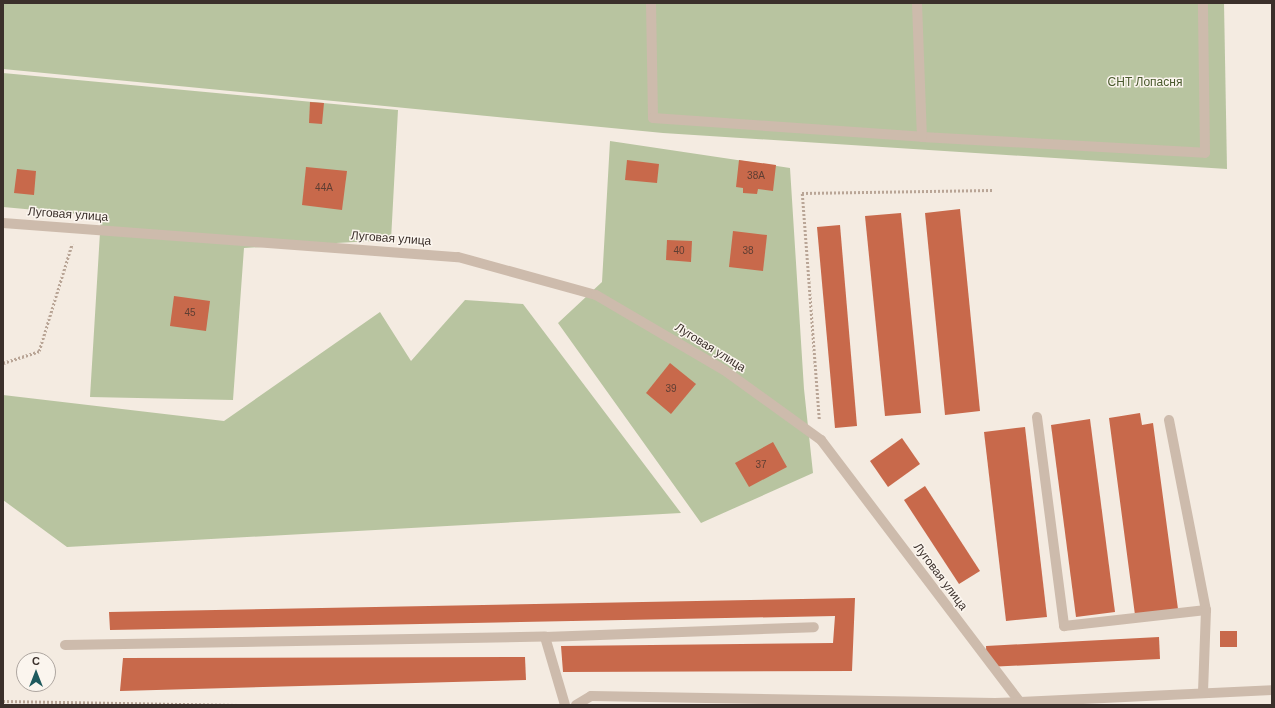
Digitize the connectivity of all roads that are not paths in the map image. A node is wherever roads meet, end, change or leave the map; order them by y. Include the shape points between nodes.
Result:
1 (651, 3) edge
2 (917, 3) edge
3 (1203, 3) edge
4 (922, 137) junction
5 (3, 223) edge
6 (1037, 417) dead end
7 (1169, 420) dead end
8 (1206, 610) junction
9 (814, 627) dead end
10 (545, 638) junction
11 (65, 645) dead end
12 (1272, 690) edge
13 (1203, 693) junction
14 (1155, 700) edge
15 (1020, 702) junction
16 (995, 704) edge
17 (565, 705) edge
18 (576, 705) edge

1 - 4 street via 653,118
2 - 4 street
3 - 4 street via 1205,153
5 - 15 street, Луговая улица via 458,257 596,295 724,370 821,440
6 - 8 street via 1064,626
7 - 8 street
8 - 13 street
9 - 10 street
10 - 11 street
10 - 17 street
12 - 13 street
13 - 14 street
14 - 15 street
15 - 16 street
16 - 18 street via 591,696

